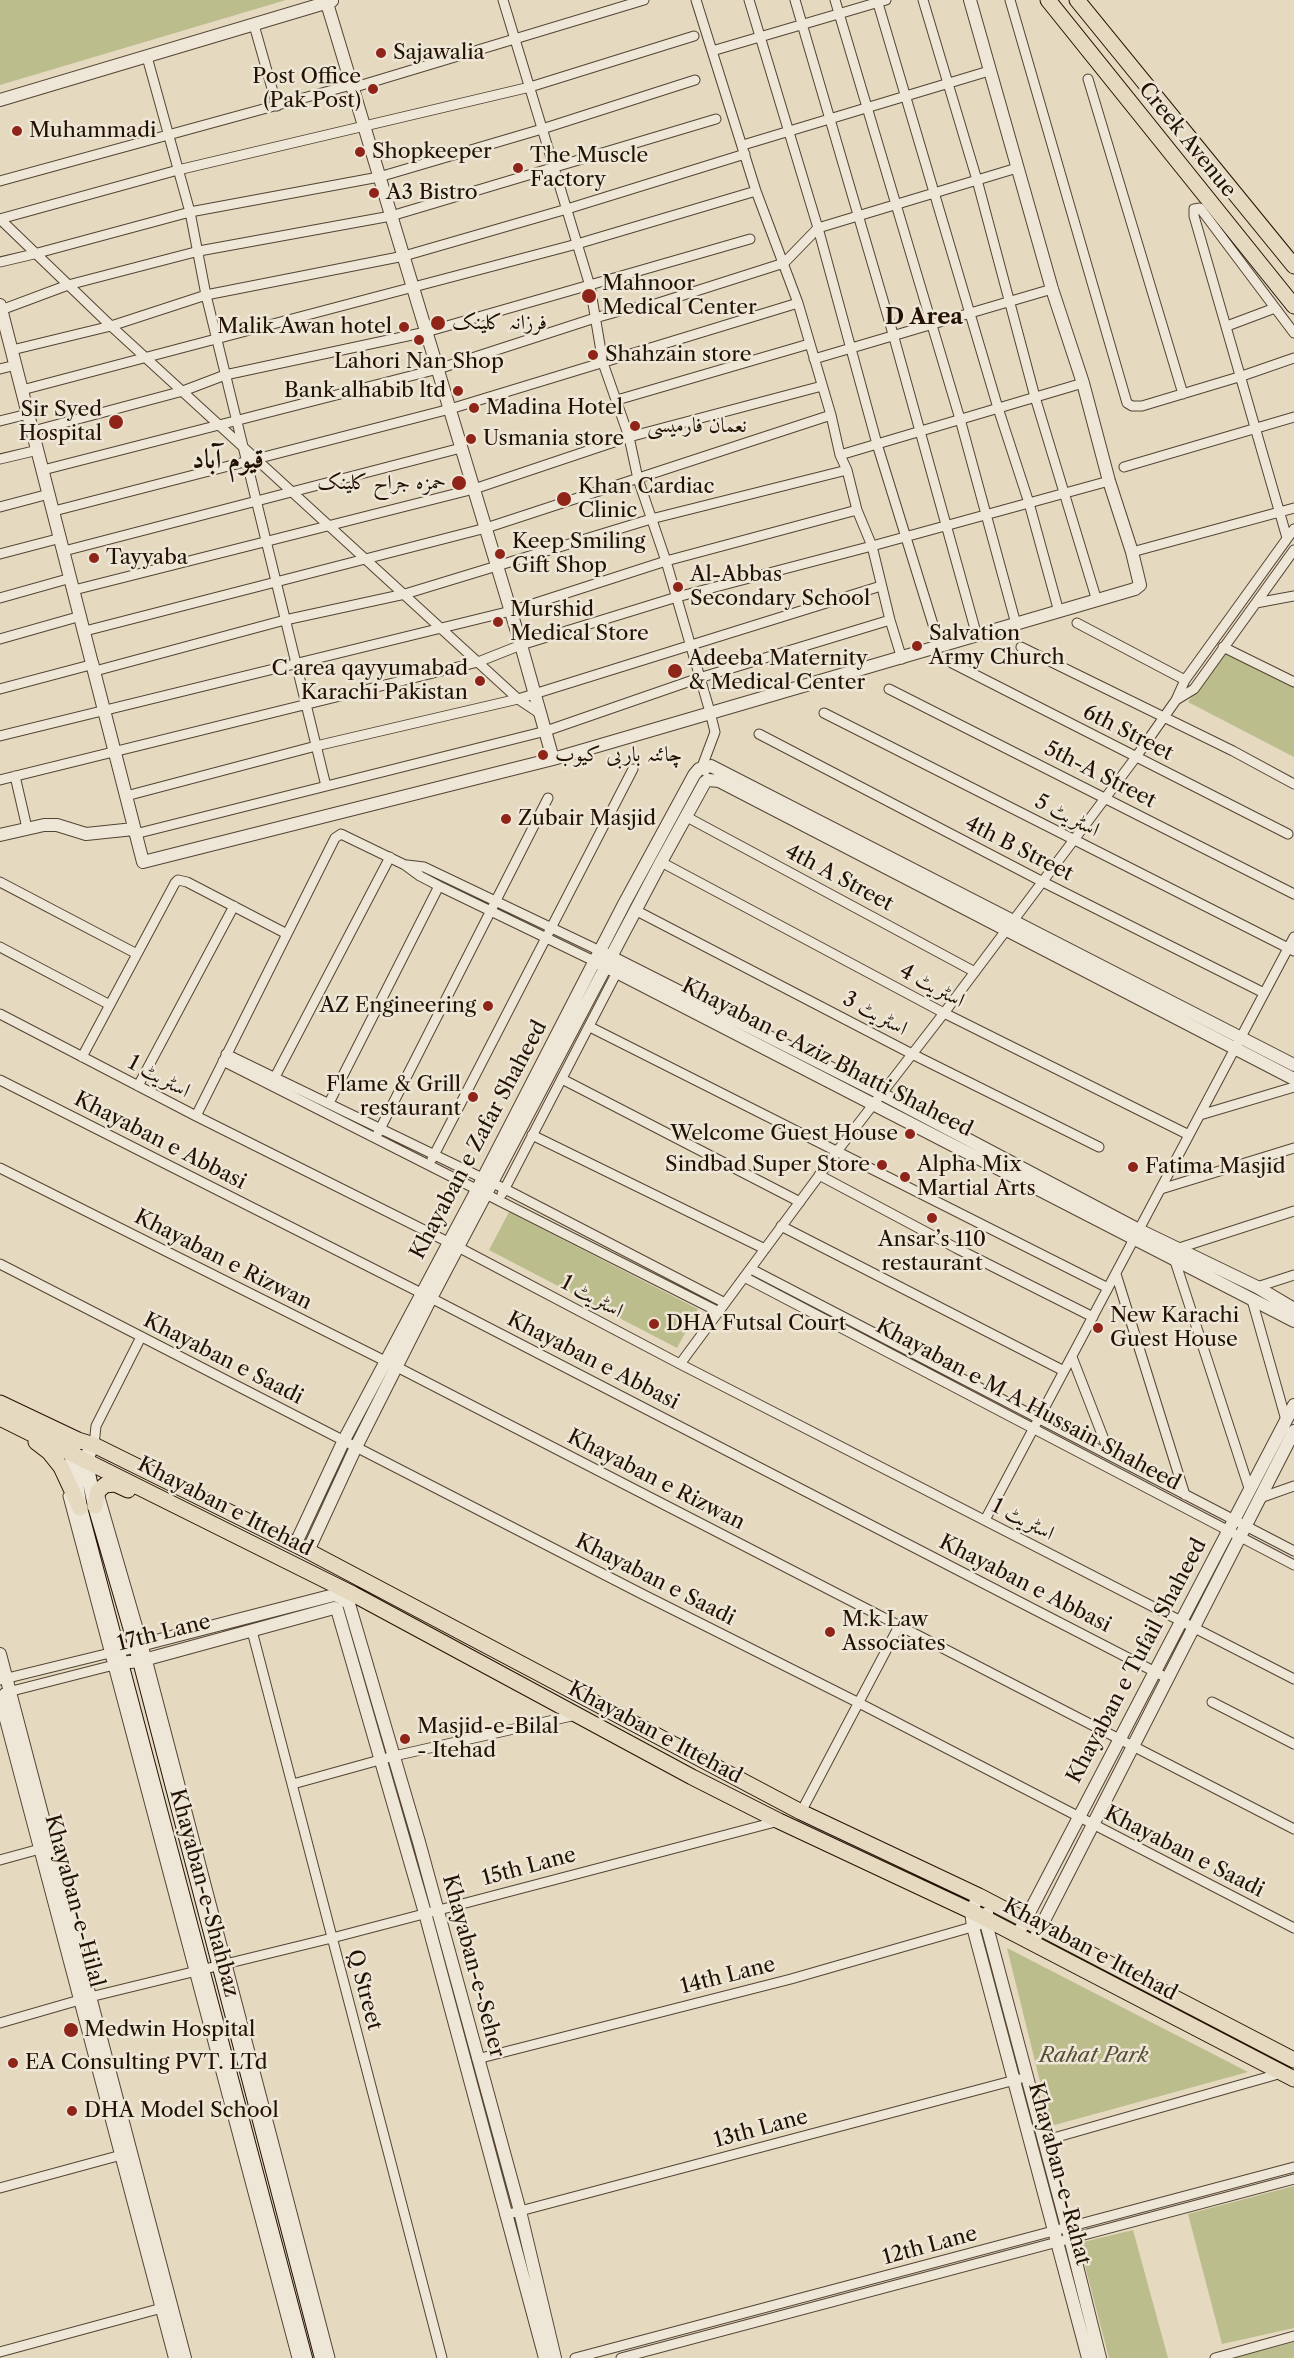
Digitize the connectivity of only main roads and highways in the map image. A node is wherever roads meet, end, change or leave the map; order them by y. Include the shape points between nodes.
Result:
1 (1048, 0) edge
2 (1077, 0) edge
3 (1294, 266) edge
4 (1294, 306) edge
5 (0, 1402) edge
6 (0, 1418) edge
7 (23, 1431) junction
8 (78, 1450) junction
9 (156, 1495) junction
10 (91, 1502) junction
11 (1294, 2060) edge
12 (1288, 2076) edge
13 (305, 2358) edge
14 (322, 2358) edge

1 - 4 main road, Creek Avenue
2 - 3 main road, Creek Avenue
5 - 8 main road, Khayaban e Ittehad
6 - 7 main road, Khayaban e Ittehad
7 - 8 main road, Khayaban e Ittehad
7 - 10 main road via 49,1452
8 - 9 main road, Khayaban e Ittehad
8 - 10 main road, Khayaban-e-Shahbaz
8 - 11 main road, Khayaban e Ittehad via 94,1445 302,1548 801,1812 1025,1920
9 - 10 main road via 142,1498 110,1484
9 - 12 main road, Khayaban e Ittehad via 339,1598 576,1714 779,1821 1017,1936
10 - 13 main road, Khayaban-e-Shahbaz via 115,1658
10 - 14 main road, Khayaban-e-Shahbaz via 144,1660

